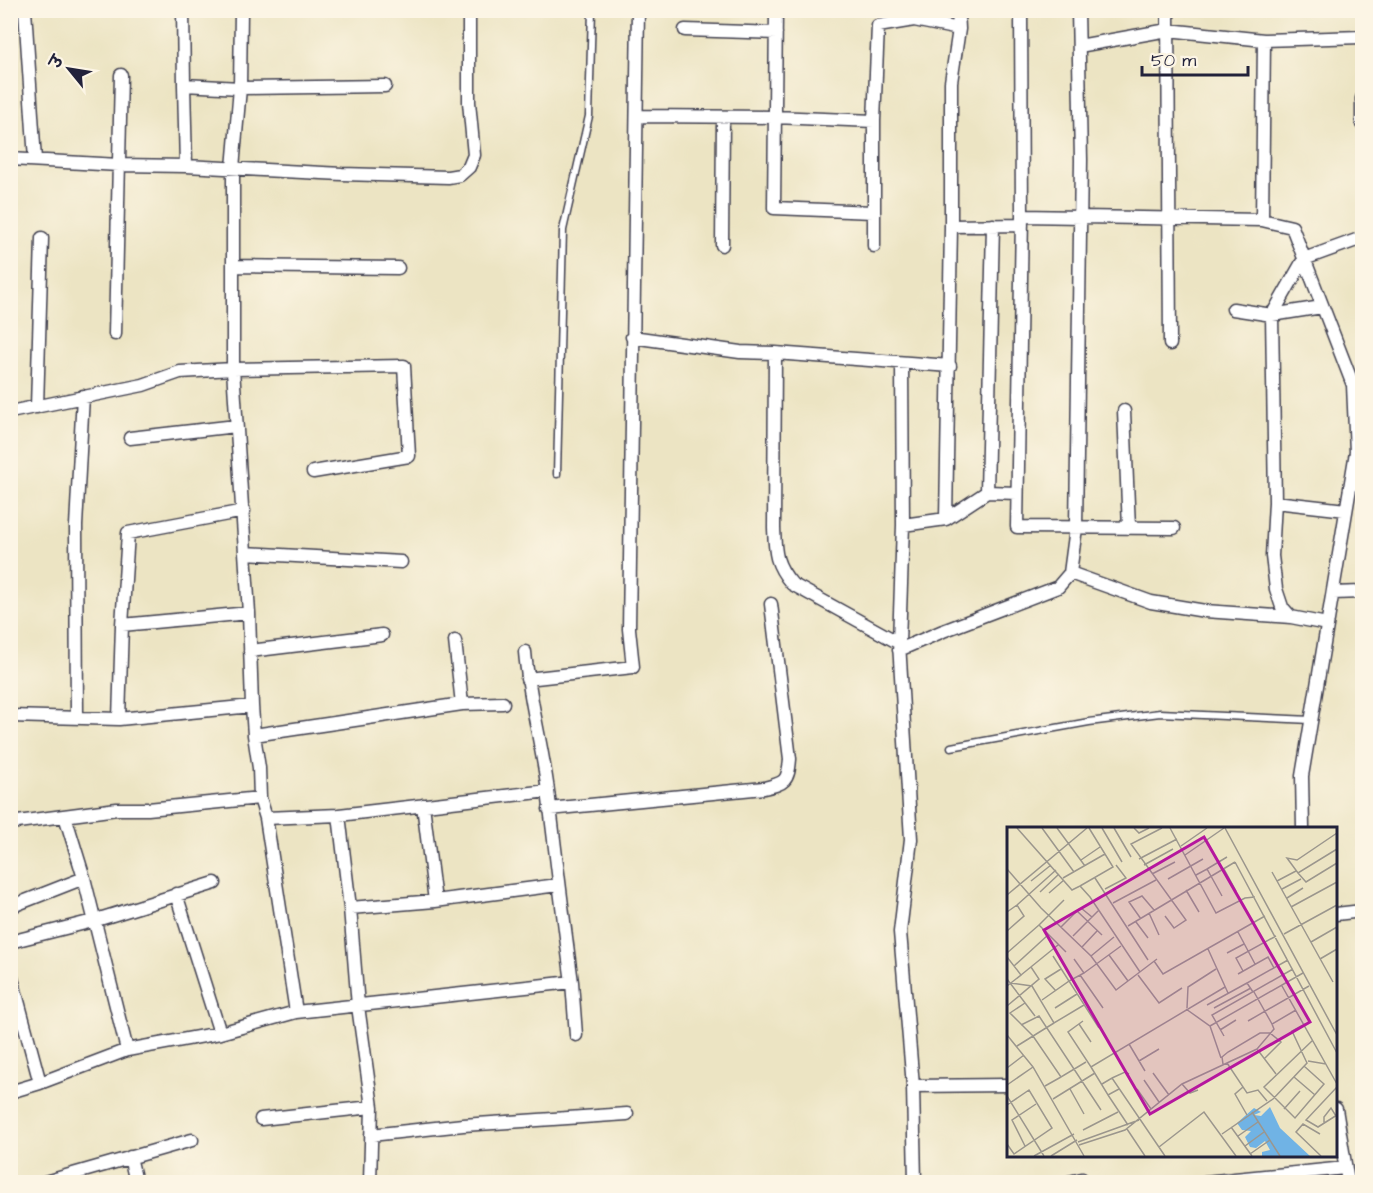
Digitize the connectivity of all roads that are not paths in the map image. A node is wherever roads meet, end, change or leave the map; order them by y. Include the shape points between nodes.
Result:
1 (25, 10) edge
2 (183, 10) edge
3 (241, 10) edge
4 (469, 10) edge
5 (592, 10) edge
6 (638, 10) edge
7 (776, 10) edge
8 (958, 10) edge
9 (1021, 10) edge
10 (1078, 10) edge
11 (1168, 10) edge
12 (960, 29) junction
13 (685, 30) dead end
14 (1168, 30) junction
15 (776, 33) junction
16 (1362, 37) edge
17 (1264, 40) junction
18 (1079, 46) junction
19 (121, 75) dead end
20 (184, 85) junction
21 (385, 86) dead end
22 (240, 88) junction
23 (1362, 98) edge
24 (637, 117) junction
25 (723, 117) junction
26 (774, 117) junction
27 (874, 121) junction
28 (1362, 124) edge
29 (10, 159) edge
30 (35, 160) junction
31 (119, 165) junction
32 (186, 166) junction
33 (233, 168) junction
34 (873, 212) junction
35 (1080, 217) junction
36 (1169, 218) junction
37 (1262, 220) junction
38 (1022, 221) junction
39 (993, 225) junction
40 (951, 226) junction
41 (42, 238) dead end
42 (1362, 238) edge
43 (722, 245) dead end
44 (874, 246) dead end
45 (1304, 259) junction
46 (234, 266) junction
47 (399, 268) dead end
48 (1322, 307) junction
49 (1233, 309) dead end
50 (1272, 315) junction
51 (115, 334) dead end
52 (632, 337) junction
53 (1170, 344) dead end
54 (775, 353) junction
55 (902, 364) junction
56 (950, 366) junction
57 (233, 369) junction
58 (1358, 385) edge
59 (83, 396) junction
60 (37, 406) junction
61 (1124, 411) dead end
62 (10, 412) edge
63 (236, 426) junction
64 (130, 438) dead end
65 (313, 472) dead end
66 (557, 474) dead end
67 (987, 492) junction
68 (1017, 493) junction
69 (1275, 502) junction
70 (1346, 510) junction
71 (244, 511) junction
72 (946, 519) junction
73 (903, 525) junction
74 (1076, 528) junction
75 (1129, 528) junction
76 (1174, 528) dead end
77 (245, 553) junction
78 (401, 562) dead end
79 (1070, 573) junction
80 (1362, 592) edge
81 (1333, 593) junction
82 (771, 604) dead end
83 (249, 614) junction
84 (1291, 617) junction
85 (1327, 624) junction
86 (122, 626) junction
87 (381, 635) dead end
88 (455, 641) dead end
89 (899, 647) junction
90 (250, 651) junction
91 (525, 651) dead end
92 (527, 679) junction
93 (503, 703) dead end
94 (462, 704) junction
95 (252, 706) junction
96 (10, 716) edge
97 (77, 718) junction
98 (119, 719) junction
99 (1311, 720) junction
100 (254, 735) junction
101 (951, 747) dead end
102 (548, 791) junction
103 (260, 798) junction
104 (423, 805) junction
105 (549, 809) junction
106 (339, 814) junction
107 (65, 816) junction
108 (266, 818) junction
109 (10, 823) edge
110 (1303, 827) edge
111 (84, 878) junction
112 (215, 883) dead end
113 (558, 885) junction
114 (177, 894) junction
115 (435, 901) junction
116 (10, 907) edge
117 (350, 908) junction
118 (1362, 911) edge
119 (1337, 914) edge
120 (93, 921) junction
121 (10, 942) edge
122 (10, 971) edge
123 (572, 982) junction
124 (358, 1006) junction
125 (296, 1012) junction
126 (220, 1033) junction
127 (576, 1035) dead end
128 (127, 1050) junction
129 (40, 1083) junction
130 (1007, 1085) edge
131 (913, 1086) junction
132 (10, 1092) edge
133 (372, 1107) junction
134 (627, 1114) dead end
135 (261, 1119) dead end
136 (1337, 1121) edge
137 (371, 1135) junction
138 (192, 1140) dead end
139 (130, 1157) junction
140 (1345, 1168) junction
141 (1082, 1179) dead end
142 (45, 1182) edge
143 (136, 1182) edge
144 (370, 1182) edge
145 (915, 1182) edge
146 (1069, 1182) edge
147 (1204, 1182) edge
148 (1348, 1182) edge

1 - 30 street
2 - 20 street
3 - 22 street
4 - 33 street via 469,102 474,155 460,176
5 - 66 lane via 589,116 563,230
6 - 24 street
7 - 15 street
8 - 12 street
9 - 38 street
10 - 18 street
11 - 14 street
12 - 27 street via 914,20 878,26
12 - 40 street via 951,82
13 - 15 street
14 - 17 street
14 - 18 street
14 - 36 street
15 - 26 street
16 - 17 street
17 - 37 street
18 - 35 street
19 - 31 street
20 - 22 street
20 - 32 street
21 - 22 street
22 - 33 street
23 - 28 street
24 - 25 street
24 - 52 street
25 - 26 street
25 - 43 street
26 - 27 street
26 - 34 street via 774,208
27 - 34 street
29 - 30 street
30 - 31 street
31 - 32 street
31 - 51 street
32 - 33 street
33 - 46 street
34 - 44 street
35 - 36 street
35 - 38 street
35 - 74 street
36 - 37 street
36 - 53 street
37 - 45 street via 1292,227
38 - 39 street
38 - 68 street
39 - 40 street
39 - 67 street
40 - 56 street
41 - 60 street
42 - 45 street
45 - 48 street
45 - 50 street
46 - 47 street
46 - 57 street
48 - 50 street
48 - 58 street
49 - 50 street
50 - 69 street
52 - 54 street
52 - 92 street via 629,629 633,667
54 - 55 street
54 - 89 street via 774,528 780,571 792,584
55 - 56 street
55 - 73 street
56 - 72 street
57 - 59 street via 180,372 143,385
57 - 63 street
57 - 65 street via 404,366 409,456
58 - 70 street via 1356,452
59 - 60 street
59 - 97 street via 76,526
60 - 62 street
61 - 75 street
63 - 64 street
63 - 71 street
67 - 68 street
67 - 72 street
68 - 74 street via 1017,527
69 - 70 street
69 - 84 street via 1272,556 1276,589 1282,607
70 - 81 street
71 - 77 street
71 - 86 street via 128,533
72 - 73 street
73 - 89 street
74 - 75 street
74 - 79 street
75 - 76 street
77 - 78 street
77 - 83 street
79 - 84 street via 1151,602 1205,611
79 - 89 street via 1058,587
80 - 81 street
81 - 85 street
82 - 105 street via 790,759 789,775 782,784
83 - 86 street
83 - 90 street
84 - 85 street
85 - 99 street
86 - 98 street
87 - 90 street
88 - 94 street
89 - 131 street via 911,839 900,932
90 - 95 street
91 - 92 street
92 - 102 street
93 - 94 street
94 - 100 street
95 - 98 street
95 - 100 street
96 - 97 street
97 - 98 street
99 - 101 lane via 1160,713
99 - 110 street via 1302,776
100 - 103 street
102 - 104 street
102 - 105 street
103 - 107 street
103 - 108 street
104 - 106 street
104 - 115 street
105 - 113 street
106 - 108 street
106 - 117 street
107 - 109 street
107 - 111 street
108 - 125 street
111 - 116 street
111 - 120 street
112 - 114 street
113 - 115 street
113 - 123 street
114 - 120 street
114 - 126 street
115 - 117 street
117 - 124 street
118 - 119 street
120 - 121 street
120 - 128 street
122 - 129 street
123 - 124 street
123 - 127 street
124 - 125 street
124 - 133 street
125 - 126 street
126 - 128 street
128 - 129 street
129 - 132 street
130 - 131 street
131 - 145 street
133 - 135 street
133 - 137 street
134 - 137 street
136 - 140 street
137 - 144 street
138 - 139 street
139 - 142 street
139 - 143 street
140 - 147 street
140 - 148 street
141 - 146 street

